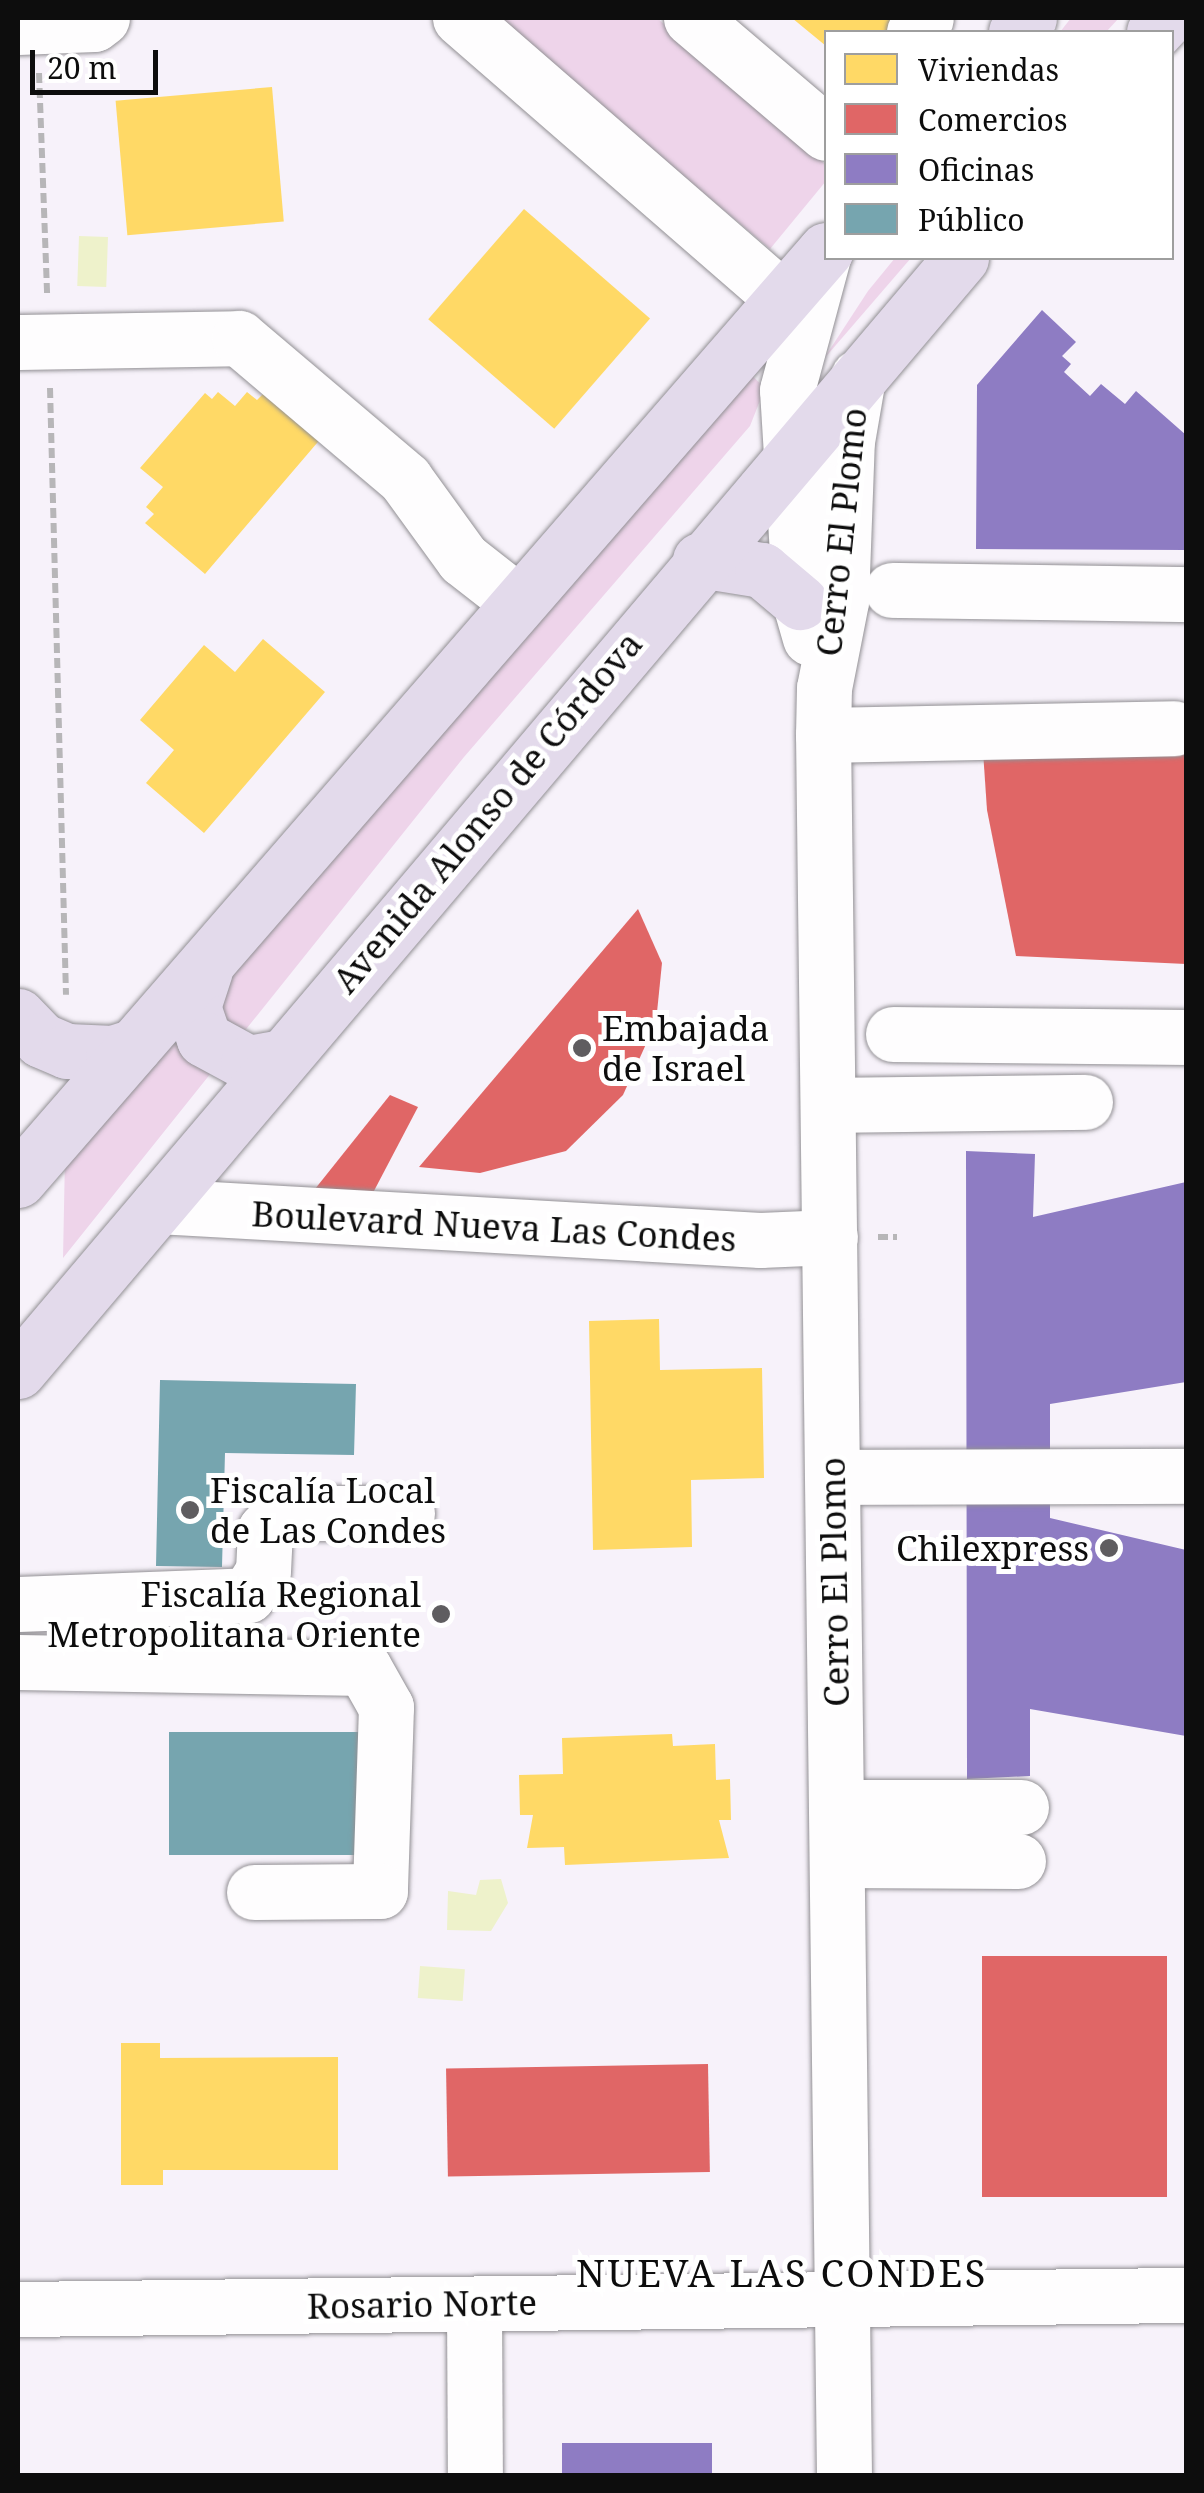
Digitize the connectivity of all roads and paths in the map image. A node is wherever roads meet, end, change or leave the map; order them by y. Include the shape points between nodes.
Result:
1 (102, 18) edge
2 (460, 18) edge
3 (28, 26) edge
4 (727, 28) edge
5 (824, 98) edge
6 (824, 131) edge
7 (824, 253) edge
8 (824, 256) edge
9 (959, 260) edge
10 (784, 299) junction
11 (33, 340) edge
12 (858, 377) junction
13 (787, 460) junction
14 (700, 560) junction
15 (892, 590) dead end
16 (1186, 594) edge
17 (518, 602) junction
18 (800, 602) junction
19 (824, 711) junction
20 (1174, 728) dead end
21 (205, 970) junction
22 (18, 1016) edge
23 (893, 1034) dead end
24 (1186, 1037) edge
25 (134, 1046) junction
26 (67, 1052) junction
27 (281, 1057) junction
28 (1085, 1102) dead end
29 (829, 1106) junction
30 (18, 1180) edge
31 (158, 1206) junction
32 (830, 1238) junction
33 (18, 1372) edge
34 (1186, 1476) edge
35 (833, 1477) junction
36 (407, 1513) dead end
37 (18, 1604) edge
38 (18, 1662) edge
39 (837, 1806) junction
40 (1021, 1807) dead end
41 (838, 1860) junction
42 (1018, 1861) dead end
43 (254, 1892) dead end
44 (1186, 2295) edge
45 (843, 2300) junction
46 (474, 2304) junction
47 (18, 2309) edge
48 (475, 2476) edge
49 (844, 2476) edge

1 - 3 street via 94,24
2 - 10 street
3 - 11 path
4 - 5 street
4 - 6 street
7 - 10 main road
8 - 13 street, Cerro El Plomo via 787,390
9 - 12 main road, Avenida Alonso de Córdova
10 - 17 main road
11 - 17 street via 239,338 405,478 463,559
11 - 26 path
12 - 13 main road, Avenida Alonso de Córdova
12 - 19 street, Cerro El Plomo via 846,441 841,602
13 - 14 main road, Avenida Alonso de Córdova
13 - 18 street, Cerro El Plomo
14 - 18 main road via 762,570
14 - 27 main road, Avenida Alonso de Córdova
15 - 16 street
17 - 21 main road
18 - 19 street, Cerro El Plomo
19 - 20 street
19 - 29 street, Cerro El Plomo
21 - 25 main road
21 - 27 main road via 193,1007 204,1038 248,1063
22 - 26 main road via 41,1040
23 - 24 street
25 - 26 main road via 112,1053
25 - 30 main road
27 - 31 main road, Avenida Alonso de Córdova
28 - 29 street
29 - 32 street, Cerro El Plomo
31 - 32 street, Boulevard Nueva Las Condes via 760,1240
31 - 33 main road, Avenida Alonso de Córdova
32 - 35 street, Cerro El Plomo
34 - 35 street
35 - 39 street, Cerro El Plomo
36 - 37 street via 272,1517 259,1586 248,1595
38 - 43 street via 364,1668 386,1707 380,1891
39 - 40 street
39 - 41 street, Cerro El Plomo
41 - 42 street
41 - 45 street, Cerro El Plomo
44 - 45 street, Rosario Norte
45 - 46 street, Rosario Norte
45 - 49 street, Cerro El Plomo
46 - 47 street, Rosario Norte
46 - 48 street

